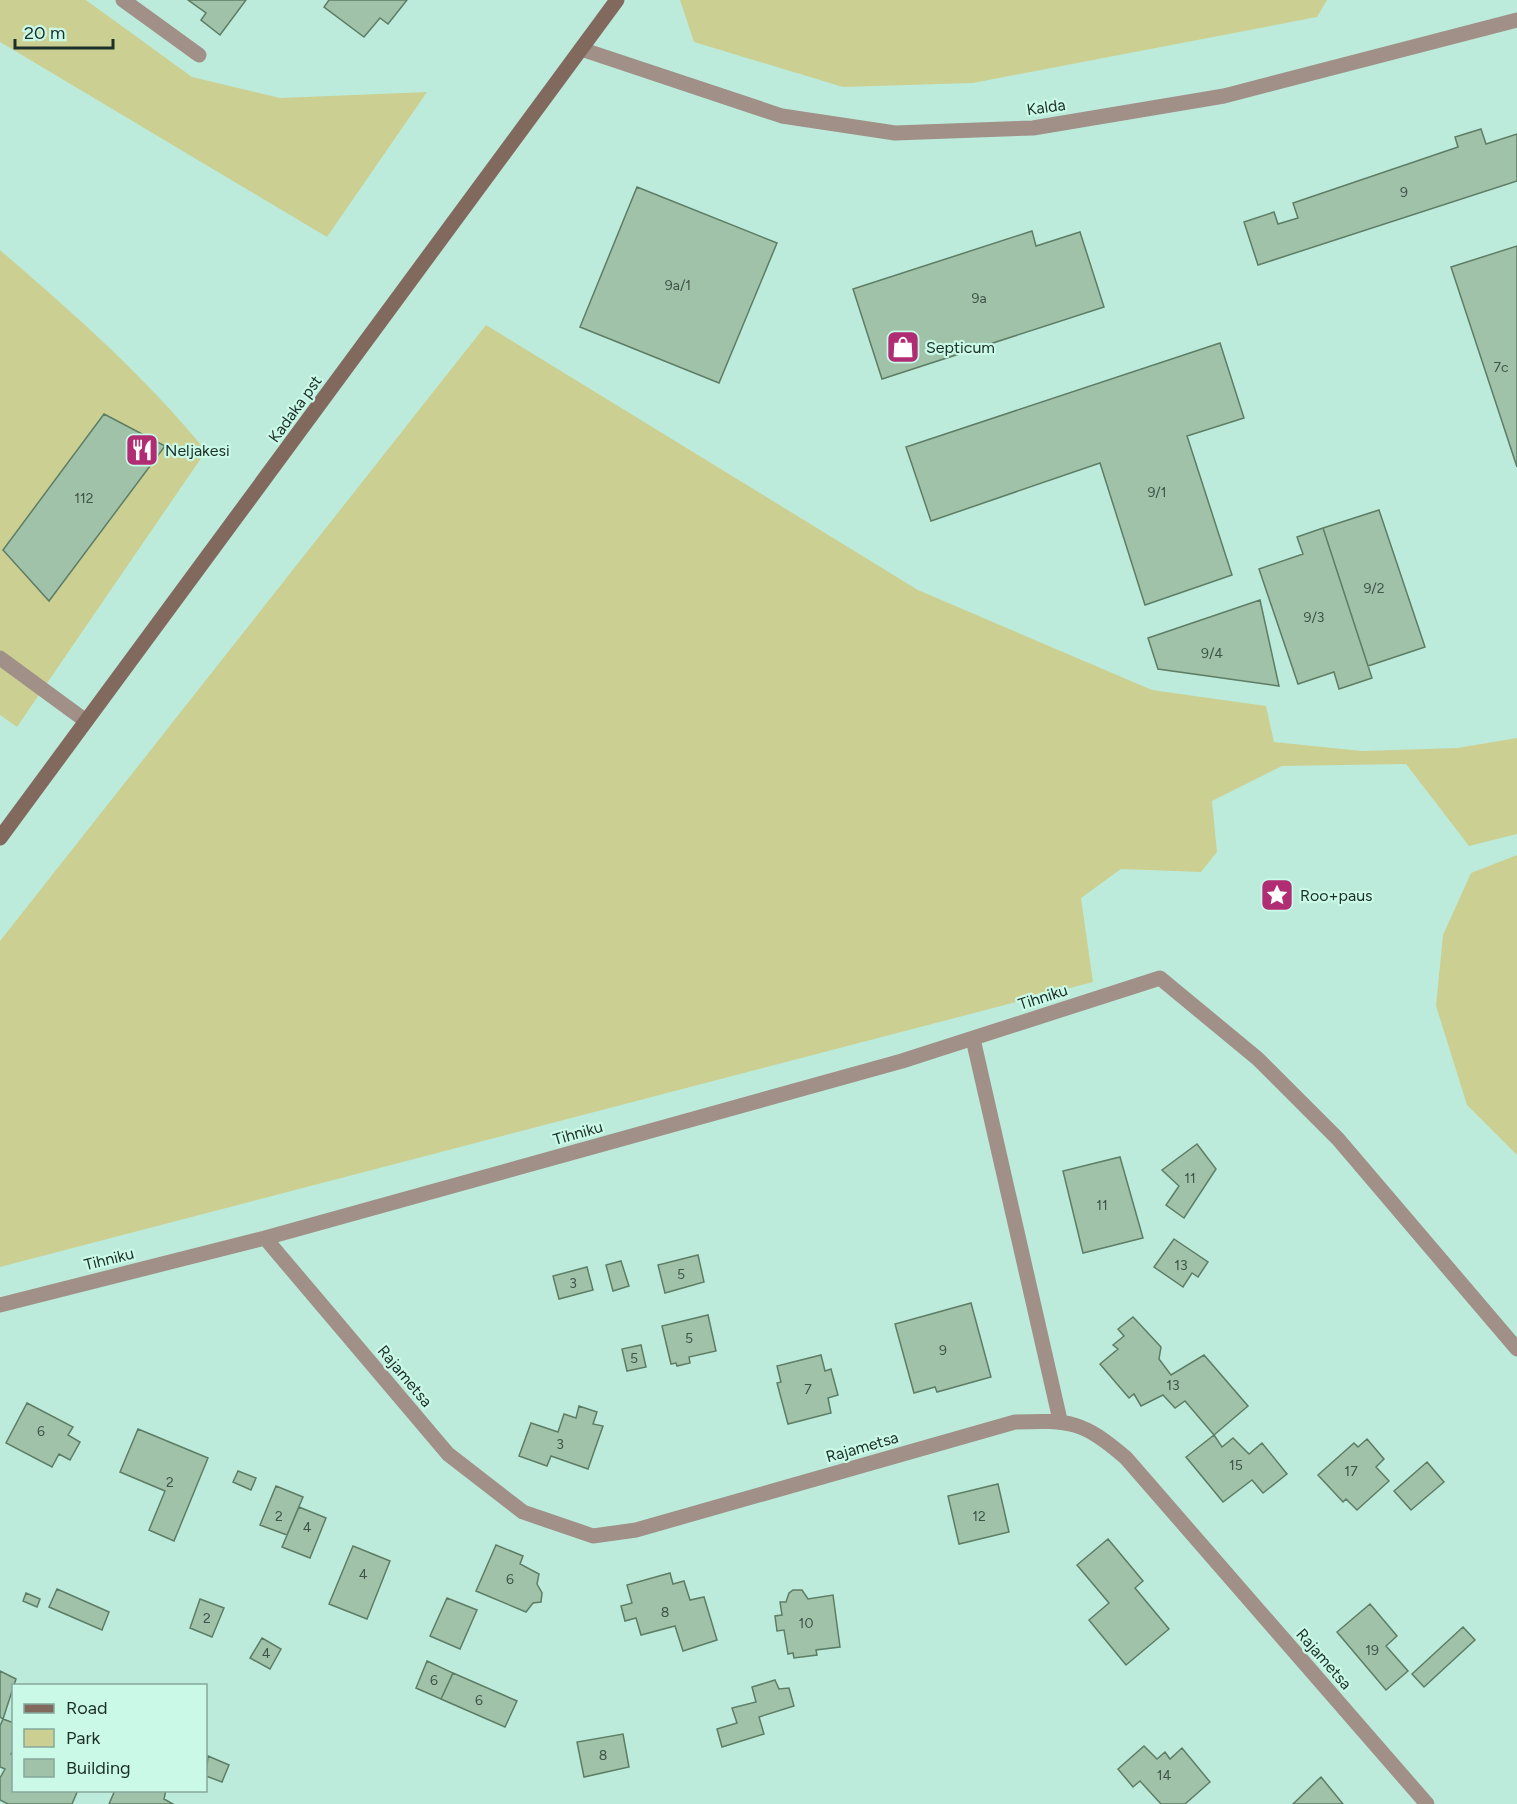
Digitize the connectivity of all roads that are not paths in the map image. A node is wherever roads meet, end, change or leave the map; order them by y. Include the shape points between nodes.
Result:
1 (123, 0) edge
2 (617, 0) edge
3 (1517, 20) edge
4 (581, 49) junction
5 (199, 55) dead end
6 (0, 658) edge
7 (86, 721) junction
8 (0, 838) edge
9 (973, 1039) junction
10 (266, 1238) junction
11 (0, 1305) edge
12 (1517, 1349) edge
13 (1060, 1420) junction
14 (1427, 1804) edge

1 - 5 street
2 - 4 main road, Kadaka pst
3 - 4 street, Kalda via 1224,96 1033,128 895,133 782,116
4 - 7 main road, Kadaka pst
6 - 7 street
7 - 8 main road, Kadaka pst
9 - 10 street, Tihniku
9 - 12 street, Tihniku via 1160,978 1258,1059 1338,1139
9 - 13 street
10 - 11 street, Tihniku
10 - 13 street, Rajametsa via 448,1454 523,1512 593,1536 636,1530 1015,1422
13 - 14 street, Rajametsa via 1096,1432 1126,1458

